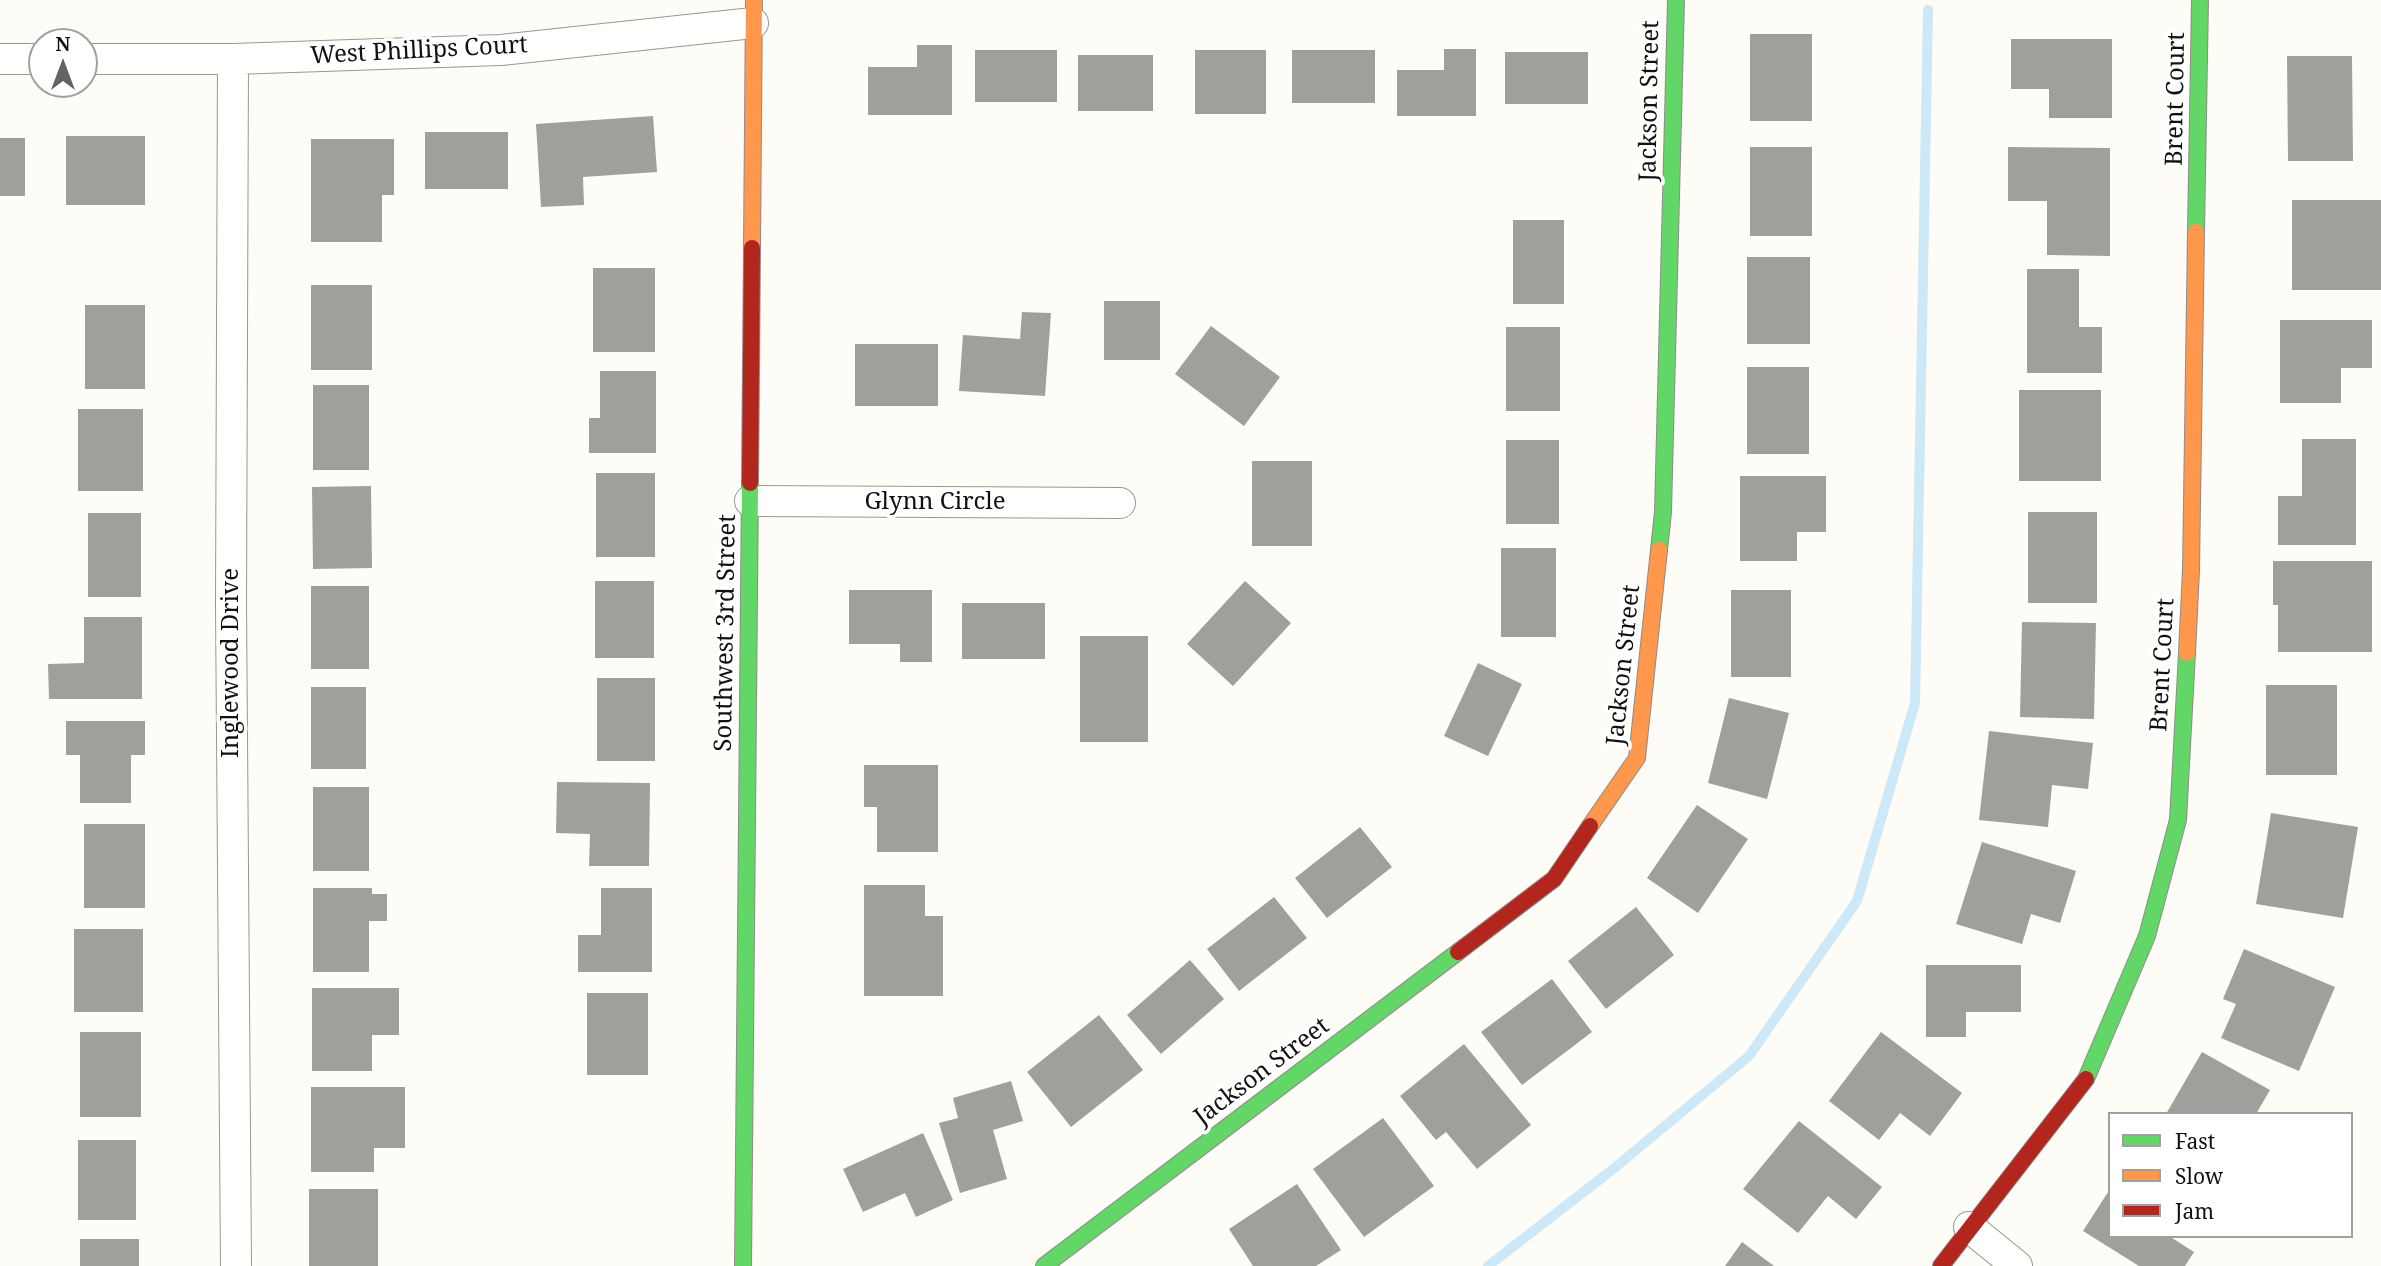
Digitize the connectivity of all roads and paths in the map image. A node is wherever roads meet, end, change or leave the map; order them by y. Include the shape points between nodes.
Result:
1 (1676, 0) edge
2 (2200, 0) edge
3 (754, 12) edge
4 (0, 60) edge
5 (28, 60) edge
6 (98, 60) edge
7 (233, 60) junction
8 (750, 501) junction
9 (1120, 503) dead end
10 (1969, 1227) junction
11 (236, 1266) edge
12 (743, 1266) edge
13 (1044, 1266) edge
14 (1941, 1266) edge
15 (2017, 1266) edge

1 - 13 street, Jackson Street via 1663,512 1637,758 1554,878
2 - 10 street, Brent Court via 2191,570 2178,820 2147,936 2087,1077
3 - 7 street, West Phillips Court via 501,50
3 - 8 street, Southwest 3rd Street
4 - 5 street
6 - 7 street, West Phillips Court
7 - 11 street, Inglewood Drive
8 - 9 street, Glynn Circle
8 - 12 street, Southwest 3rd Street
10 - 14 street, Brent Court
10 - 15 street

